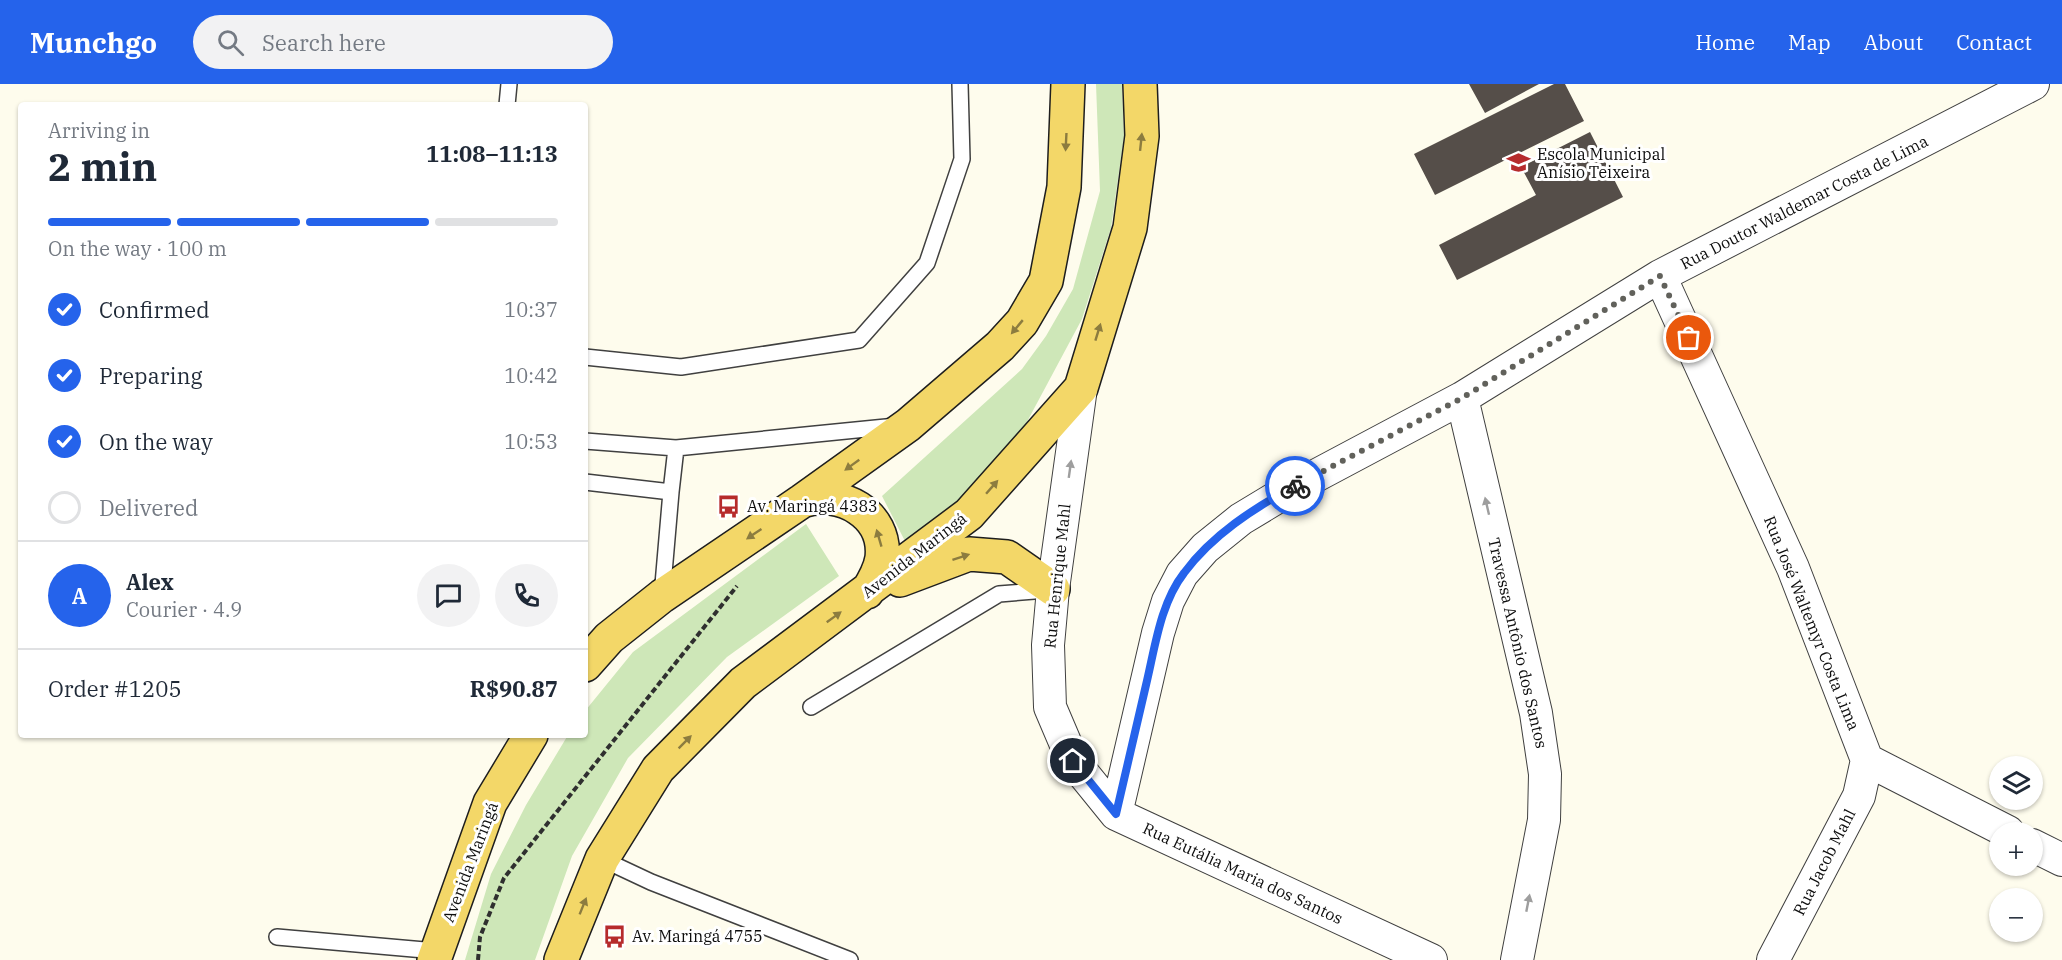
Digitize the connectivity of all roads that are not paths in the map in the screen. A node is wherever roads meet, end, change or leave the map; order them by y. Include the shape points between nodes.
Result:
1 (509, 84) edge
2 (960, 84) edge
3 (1068, 84) edge
4 (1140, 84) edge
5 (2033, 84) edge
6 (507, 102) edge
7 (1660, 276) junction
8 (588, 357) edge
9 (1081, 388) junction
10 (1462, 398) junction
11 (908, 425) junction
12 (588, 441) edge
13 (676, 448) junction
14 (588, 482) edge
15 (671, 492) junction
16 (802, 501) junction
17 (1053, 589) junction
18 (867, 592) junction
19 (662, 596) junction
20 (588, 662) edge
21 (811, 707) dead end
22 (529, 738) edge
23 (1867, 760) junction
24 (1073, 761) joint
25 (1116, 814) junction
26 (1989, 822) edge
27 (2043, 850) edge
28 (602, 859) junction
29 (2062, 860) edge
30 (277, 937) dead end
31 (435, 955) edge
32 (561, 960) edge
33 (850, 960) edge
34 (1431, 960) edge
35 (1517, 960) edge
36 (1773, 960) edge

1 - 6 lane
2 - 8 lane via 962,159 927,263 859,340 681,367
3 -> 11 main road via 1064,187 1046,282 1022,322 1000,346
9 -> 4 main road, Avenida Maringá via 1130,228 1142,136
5 - 7 street, Rua Doutor Waldemar Costa de Lima
7 - 10 street, Rua Doutor Waldemar Costa de Lima
7 - 23 street, Rua José Waltemyr Costa Lima via 1793,568
17 -> 9 street, Rua Henrique Mahl
18 -> 9 main road, Avenida Maringá via 969,514
10 - 25 street, Rua Doutor Waldemar Costa de Lima via 1241,519 1205,548 1182,574 1158,633
35 -> 10 street, Travessa Antônio dos Santos via 1544,820 1545,774 1536,713
11 - 13 lane
11 -> 16 main road
12 - 13 lane
13 - 15 lane
14 - 15 lane
15 - 19 lane
18 -> 16 main road via 878,576 882,556 881,537 872,520 853,504 830,496
16 -> 19 main road
18 -> 17 main road via 969,554 1007,556
17 - 21 lane via 999,594
17 - 24 street, Rua Henrique Mahl via 1048,645 1050,707
28 -> 18 main road, Avenida Maringá via 658,769 743,683
19 - 20 main road via 609,638
22 - 31 main road, Avenida Maringá via 490,803
23 - 26 street
23 - 36 street, Rua Jacob Mahl via 1859,796
24 - 25 street, Rua Eutália Maria dos Santos
25 - 34 street, Rua Eutália Maria dos Santos
27 - 29 street
32 -> 28 main road, Avenida Maringá
28 - 33 lane
30 - 31 lane

